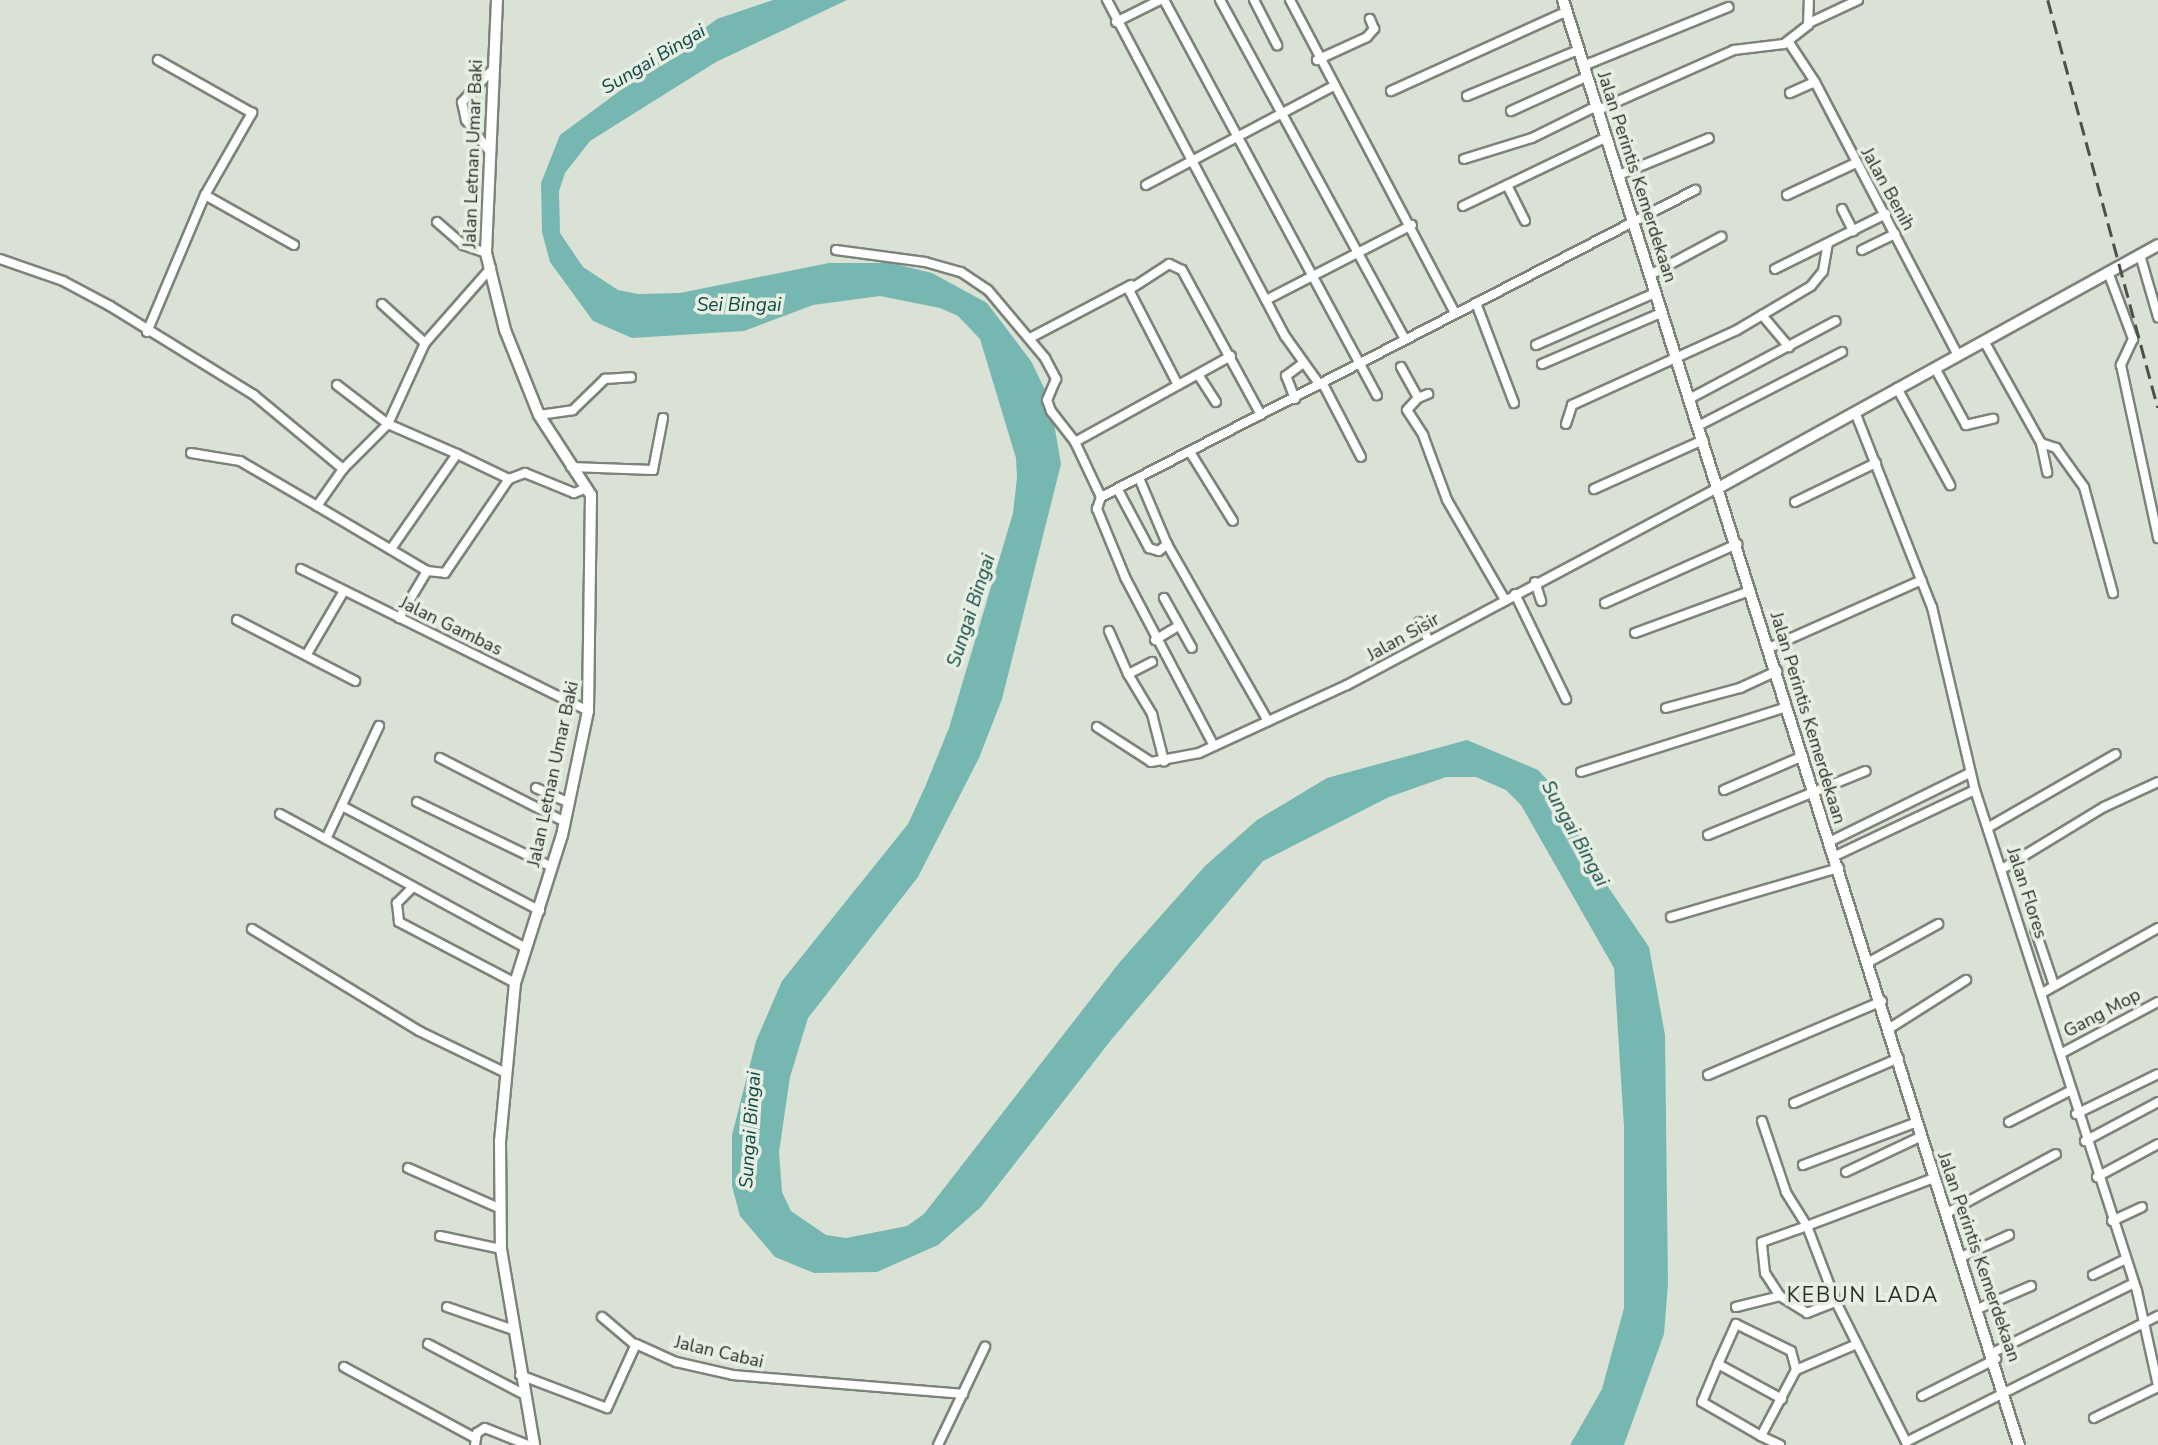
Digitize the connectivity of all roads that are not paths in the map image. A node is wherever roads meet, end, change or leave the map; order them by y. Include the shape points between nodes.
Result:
1 (497, 0) edge
2 (1107, 0) edge
3 (1162, 0) edge
4 (1220, 0) edge
5 (1254, 0) edge
6 (1290, 0) edge
7 (1808, 0) edge
8 (1858, 0) edge
9 (1565, 5) edge
10 (1728, 7) dead end
11 (1370, 19) dead end
12 (1116, 22) junction
13 (1808, 23) junction
14 (1788, 41) junction
15 (1277, 45) dead end
16 (1578, 50) junction
17 (1317, 60) junction
18 (158, 61) dead end
19 (493, 69) junction
20 (1585, 71) junction
21 (1815, 82) junction
22 (1332, 86) junction
23 (1391, 91) dead end
24 (1790, 93) dead end
25 (1467, 96) dead end
26 (1597, 108) junction
27 (1283, 110) junction
28 (1511, 111) dead end
29 (1235, 137) junction
30 (1607, 137) junction
31 (1709, 138) dead end
32 (490, 152) junction
33 (1464, 159) dead end
34 (1191, 163) junction
35 (1856, 163) junction
36 (1619, 175) junction
37 (1146, 185) dead end
38 (1507, 185) junction
39 (1695, 190) dead end
40 (205, 195) junction
41 (1787, 195) dead end
42 (1463, 206) dead end
43 (1842, 209) dead end
44 (1886, 214) junction
45 (1634, 220) junction
46 (1525, 221) dead end
47 (437, 222) dead end
48 (1412, 225) junction
49 (1853, 231) junction
50 (1895, 234) junction
51 (1721, 237) dead end
52 (1828, 244) junction
53 (295, 245) dead end
54 (2158, 245) edge
55 (836, 250) dead end
56 (1862, 250) dead end
57 (1357, 252) junction
58 (486, 253) junction
59 (2140, 255) junction
60 (0, 259) edge
61 (491, 268) junction
62 (1775, 269) dead end
63 (2108, 272) junction
64 (1313, 275) junction
65 (1650, 275) junction
66 (1131, 285) junction
67 (1656, 293) junction
68 (1266, 300) junction
69 (1476, 303) junction
70 (382, 304) dead end
71 (1454, 311) junction
72 (1661, 313) junction
73 (1762, 315) junction
74 (2158, 317) edge
75 (1836, 321) dead end
76 (147, 332) junction
77 (1030, 338) junction
78 (1405, 339) junction
79 (1984, 341) junction
80 (425, 343) junction
81 (1536, 345) dead end
82 (1789, 347) junction
83 (1842, 352) dead end
84 (1958, 355) junction
85 (1231, 356) junction
86 (1676, 358) junction
87 (1361, 362) junction
88 (1303, 364) junction
89 (1542, 364) dead end
90 (1401, 367) dead end
91 (1935, 368) junction
92 (1199, 376) junction
93 (631, 377) dead end
94 (1321, 384) junction
95 (337, 385) dead end
96 (1178, 385) junction
97 (1897, 388) junction
98 (1428, 394) dead end
99 (1377, 395) dead end
100 (1418, 398) junction
101 (1295, 399) junction
102 (1689, 400) junction
103 (1216, 402) dead end
104 (1514, 403) dead end
105 (1855, 412) junction
106 (539, 415) junction
107 (1261, 415) junction
108 (663, 418) dead end
109 (1993, 419) dead end
110 (388, 424) junction
111 (1566, 424) dead end
112 (1698, 426) junction
113 (1703, 440) junction
114 (1075, 442) junction
115 (2041, 443) junction
116 (1190, 452) junction
117 (191, 453) dead end
118 (457, 454) junction
119 (1360, 457) dead end
120 (1876, 463) junction
121 (568, 467) junction
122 (343, 469) junction
123 (2048, 472) dead end
124 (1139, 478) junction
125 (509, 479) junction
126 (1950, 485) dead end
127 (1720, 487) junction
128 (587, 488) junction
129 (1594, 489) dead end
130 (1118, 490) junction
131 (1101, 497) junction
132 (1795, 502) dead end
133 (317, 506) junction
134 (1233, 521) dead end
135 (2158, 538) edge
136 (1167, 544) junction
137 (1737, 544) junction
138 (391, 550) junction
139 (301, 569) dead end
140 (427, 571) junction
141 (1922, 580) junction
142 (1535, 582) junction
143 (344, 591) junction
144 (1750, 591) junction
145 (1515, 593) junction
146 (2113, 593) dead end
147 (1164, 598) dead end
148 (1505, 600) junction
149 (1541, 601) dead end
150 (1605, 603) dead end
151 (399, 618) junction
152 (237, 620) dead end
153 (1419, 621) dead end
154 (1178, 626) junction
155 (1109, 631) dead end
156 (1635, 634) dead end
157 (1155, 640) junction
158 (1429, 641) junction
159 (1192, 648) dead end
160 (1769, 648) junction
161 (307, 654) junction
162 (1152, 662) dead end
163 (1776, 671) junction
164 (1128, 674) junction
165 (355, 681) dead end
166 (1566, 699) dead end
167 (1787, 707) junction
168 (1666, 708) dead end
169 (588, 710) junction
170 (1268, 721) junction
171 (379, 726) dead end
172 (1097, 727) dead end
173 (1214, 746) junction
174 (2116, 754) dead end
175 (1803, 756) junction
176 (440, 758) dead end
177 (1164, 761) junction
178 (1866, 771) dead end
179 (1581, 772) dead end
180 (1970, 773) junction
181 (2158, 782) edge
182 (536, 788) dead end
183 (1724, 790) dead end
184 (1814, 790) junction
185 (1975, 790) junction
186 (417, 802) dead end
187 (567, 802) junction
188 (342, 806) junction
189 (280, 814) dead end
190 (565, 822) junction
191 (1989, 827) junction
192 (1708, 835) dead end
193 (326, 839) junction
194 (1829, 842) junction
195 (1833, 858) junction
196 (552, 867) junction
197 (1839, 868) junction
198 (2002, 869) junction
199 (413, 887) junction
200 (540, 911) junction
201 (1671, 916) dead end
202 (1938, 924) dead end
203 (2158, 928) edge
204 (252, 929) dead end
205 (2035, 929) dead end
206 (526, 948) junction
207 (1869, 962) junction
208 (1966, 980) dead end
209 (515, 983) junction
210 (2054, 985) junction
211 (2042, 993) junction
212 (1881, 1001) junction
213 (2158, 1002) edge
214 (1890, 1028) junction
215 (2062, 1053) junction
216 (1899, 1058) junction
217 (506, 1073) junction
218 (2158, 1074) edge
219 (1708, 1075) dead end
220 (2068, 1092) junction
221 (2158, 1102) edge
222 (1794, 1103) dead end
223 (2076, 1114) junction
224 (1762, 1121) dead end
225 (2009, 1122) dead end
226 (1915, 1123) junction
227 (1920, 1138) junction
228 (2085, 1141) junction
229 (2158, 1144) edge
230 (2056, 1154) dead end
231 (1804, 1165) dead end
232 (408, 1168) dead end
233 (1846, 1172) dead end
234 (2096, 1177) junction
235 (1934, 1178) junction
236 (2142, 1206) dead end
237 (499, 1208) junction
238 (1945, 1214) junction
239 (2112, 1221) junction
240 (1807, 1226) junction
241 (2008, 1235) dead end
242 (440, 1236) dead end
243 (502, 1249) junction
244 (1959, 1258) junction
245 (2126, 1259) junction
246 (2093, 1275) dead end
247 (2134, 1283) junction
248 (2032, 1286) dead end
249 (1780, 1296) junction
250 (1836, 1302) junction
251 (447, 1307) dead end
252 (1736, 1307) dead end
253 (1975, 1310) junction
254 (2158, 1316) edge
255 (602, 1317) dead end
256 (2140, 1325) junction
257 (511, 1329) junction
258 (1857, 1344) junction
259 (428, 1345) dead end
260 (634, 1345) junction
261 (985, 1347) dead end
262 (1995, 1356) junction
263 (1718, 1364) junction
264 (344, 1367) dead end
265 (1796, 1370) junction
266 (520, 1375) junction
267 (2158, 1387) edge
268 (963, 1394) junction
269 (525, 1395) junction
270 (1922, 1396) dead end
271 (2007, 1396) junction
272 (1782, 1399) junction
273 (2094, 1418) dead end
274 (1761, 1436) junction
275 (475, 1441) edge
276 (528, 1445) edge
277 (534, 1445) edge
278 (938, 1445) edge
279 (1780, 1445) edge
280 (2019, 1445) edge

1 - 19 street, Jalan Letnan Umar Baki
2 - 12 street
3 - 12 street
3 - 29 street
4 - 27 street
5 - 15 street
6 - 17 street
7 - 13 street
8 - 13 street
9 - 16 street, Jalan Perintis Kemerdekaan
9 - 23 street
10 - 20 street
11 - 17 street via 1371,34
12 - 34 street
13 - 14 street
14 - 21 street, Jalan Benih
14 - 26 street via 1734,50
16 - 20 street, Jalan Perintis Kemerdekaan
16 - 25 street
17 - 22 street
18 - 40 street via 252,113
19 - 32 street, Jalan Letnan Umar Baki
19 - 32 street via 462,102 466,120
20 - 26 street, Jalan Perintis Kemerdekaan
20 - 28 street
21 - 24 street
21 - 35 street, Jalan Benih
22 - 27 street
22 - 48 street
26 - 30 street, Jalan Perintis Kemerdekaan
26 - 33 street via 1532,138
27 - 29 street
27 - 57 street
29 - 34 street
29 - 64 street
30 - 36 street, Jalan Perintis Kemerdekaan
30 - 38 street
31 - 36 street
32 - 58 street, Jalan Letnan Umar Baki
34 - 37 street
34 - 68 street
35 - 41 street
35 - 44 street, Jalan Benih
36 - 45 street, Jalan Perintis Kemerdekaan
38 - 42 street
38 - 46 street
39 - 45 street
40 - 53 street
40 - 76 street
43 - 49 street
44 - 49 street
44 - 50 street, Jalan Benih
45 - 65 street, Jalan Perintis Kemerdekaan
45 - 69 street
47 - 58 street via 463,245
48 - 57 street
48 - 71 street
49 - 52 street
50 - 56 street
50 - 84 street, Jalan Benih
51 - 65 street
52 - 62 street
52 - 73 street via 1818,280
54 - 59 street
55 - 77 street via 881,253 961,272 988,290
57 - 64 street
57 - 78 street
58 - 61 street, Jalan Letnan Umar Baki
59 - 63 street
59 - 74 street
60 - 76 street via 63,281
61 - 80 street
61 - 106 street, Jalan Letnan Umar Baki via 505,330
63 - 79 street
63 - 135 street via 2133,339 2120,365
64 - 68 street
64 - 87 street
65 - 67 street, Jalan Perintis Kemerdekaan
66 - 77 street
66 - 85 street via 1169,264 1179,266
66 - 96 street via 1130,295
67 - 72 street, Jalan Perintis Kemerdekaan
67 - 81 street
68 - 88 street
69 - 71 street
69 - 104 street
70 - 80 street
71 - 78 street
72 - 86 street, Jalan Perintis Kemerdekaan
72 - 89 street
73 - 82 street
73 - 86 street
75 - 82 street
76 - 122 street via 254,394
77 - 114 street via 1056,379 1047,400 1051,411
78 - 87 street
79 - 84 street
79 - 115 street
80 - 110 street
82 - 102 street
83 - 112 street
84 - 91 street
85 - 92 street
85 - 107 street
86 - 102 street, Jalan Perintis Kemerdekaan
86 - 111 street via 1572,405
87 - 94 street
87 - 99 street
88 - 94 street
88 - 101 street via 1286,376
90 - 100 street
91 - 97 street
91 - 109 street via 1966,425
92 - 96 street
92 - 103 street
93 - 106 street via 605,379 573,410
94 - 101 street
94 - 119 street
95 - 110 street
96 - 114 street
97 - 105 street
97 - 126 street
98 - 100 street
100 - 148 street via 1407,410 1423,435 1447,500
101 - 107 street
102 - 112 street, Jalan Perintis Kemerdekaan
105 - 120 street, Jalan Flores
105 - 127 street
106 - 121 street, Jalan Letnan Umar Baki
107 - 116 street
108 - 121 street via 653,470
110 - 118 street
110 - 122 street
112 - 113 street, Jalan Perintis Kemerdekaan
113 - 127 street, Jalan Perintis Kemerdekaan
113 - 129 street
114 - 131 street
115 - 123 street
115 - 146 street via 2056,448 2084,487
116 - 124 street
116 - 134 street
117 - 133 street via 240,461
118 - 125 street
118 - 138 street
120 - 132 street
120 - 141 street, Jalan Flores
121 - 128 street, Jalan Letnan Umar Baki
122 - 133 street
124 - 130 street
124 - 136 street
125 - 128 street via 525,473 574,493
125 - 140 street via 445,573
127 - 137 street, Jalan Perintis Kemerdekaan
127 - 142 street, Jalan Sisir
128 - 169 street, Jalan Letnan Umar Baki via 592,606
130 - 131 street
130 - 136 street via 1149,548 1159,551
131 - 157 street via 1097,509
133 - 138 street
136 - 170 street
137 - 144 street, Jalan Perintis Kemerdekaan
137 - 150 street
138 - 140 street
139 - 143 street, Jalan Gambas
140 - 151 street
141 - 160 street
141 - 180 street, Jalan Flores
142 - 145 street, Jalan Sisir
142 - 149 street
143 - 151 street, Jalan Gambas
143 - 161 street
144 - 156 street
144 - 160 street, Jalan Perintis Kemerdekaan
145 - 148 street, Jalan Sisir
145 - 166 street
147 - 154 street
148 - 158 street, Jalan Sisir
151 - 169 street, Jalan Gambas
152 - 161 street
153 - 158 street
154 - 157 street
154 - 159 street
155 - 164 street
157 - 173 street
158 - 170 street, Jalan Sisir
160 - 163 street, Jalan Perintis Kemerdekaan
161 - 165 street
162 - 164 street
163 - 167 street, Jalan Perintis Kemerdekaan
163 - 168 street via 1740,688
164 - 177 street via 1152,714
167 - 175 street, Jalan Perintis Kemerdekaan
167 - 179 street
169 - 187 street, Jalan Letnan Umar Baki
170 - 173 street, Jalan Sisir
171 - 188 street
172 - 177 street via 1141,758
173 - 177 street, Jalan Sisir
174 - 191 street
175 - 183 street
175 - 184 street, Jalan Perintis Kemerdekaan
176 - 190 street
178 - 184 street
180 - 185 street, Jalan Flores
180 - 194 street
181 - 198 street via 2104,807
182 - 187 street
184 - 192 street
184 - 194 street, Jalan Perintis Kemerdekaan
185 - 191 street, Jalan Flores
185 - 195 street
186 - 196 street
187 - 190 street, Jalan Letnan Umar Baki
188 - 193 street
188 - 200 street
189 - 193 street
190 - 196 street, Jalan Letnan Umar Baki
191 - 198 street, Jalan Flores
193 - 199 street
194 - 195 street, Jalan Perintis Kemerdekaan
195 - 197 street, Jalan Perintis Kemerdekaan
196 - 200 street, Jalan Letnan Umar Baki
197 - 201 street
197 - 207 street, Jalan Perintis Kemerdekaan
198 - 211 street, Jalan Flores
199 - 206 street
199 - 209 street via 397,904 399,922
200 - 206 street, Jalan Letnan Umar Baki
202 - 207 street
203 - 210 street
204 - 217 street via 419,1031
205 - 210 street
206 - 209 street, Jalan Letnan Umar Baki
207 - 212 street, Jalan Perintis Kemerdekaan
208 - 214 street
209 - 217 street, Jalan Letnan Umar Baki
210 - 211 street
211 - 215 street, Jalan Flores
212 - 214 street, Jalan Perintis Kemerdekaan
212 - 219 street
213 - 215 street, Gang Mop
214 - 216 street, Jalan Perintis Kemerdekaan
215 - 220 street, Jalan Flores
216 - 222 street
216 - 226 street, Jalan Perintis Kemerdekaan
217 - 237 street, Jalan Letnan Umar Baki
218 - 223 street
220 - 223 street, Jalan Flores
220 - 225 street
221 - 228 street
223 - 228 street, Jalan Flores
224 - 240 street via 1786,1192
226 - 227 street, Jalan Perintis Kemerdekaan
226 - 231 street
227 - 233 street
227 - 235 street, Jalan Perintis Kemerdekaan
228 - 234 street, Jalan Flores
229 - 234 street
230 - 238 street
232 - 237 street
234 - 239 street, Jalan Flores
235 - 238 street, Jalan Perintis Kemerdekaan
235 - 240 street
236 - 239 street
237 - 243 street, Jalan Letnan Umar Baki
238 - 244 street, Jalan Perintis Kemerdekaan
239 - 245 street, Jalan Flores
240 - 249 street via 1762,1242 1765,1273
240 - 250 street
241 - 244 street
242 - 243 street
243 - 257 street, Jalan Letnan Umar Baki
244 - 253 street, Jalan Perintis Kemerdekaan
245 - 246 street
245 - 247 street, Jalan Flores
247 - 256 street, Jalan Flores
247 - 262 street
248 - 253 street
249 - 250 street via 1807,1313
249 - 252 street
250 - 258 street
251 - 257 street
253 - 262 street, Jalan Perintis Kemerdekaan
254 - 256 street
255 - 260 street
256 - 267 street, Jalan Flores
256 - 271 street
257 - 266 street, Jalan Letnan Umar Baki
258 - 265 street
258 - 271 street via 1906,1442
259 - 269 street
260 - 266 street via 607,1408
260 - 268 street, Jalan Cabai via 733,1375
261 - 268 street
262 - 270 street
262 - 271 street, Jalan Perintis Kemerdekaan
263 - 265 street via 1736,1324 1791,1351
263 - 272 street
263 - 274 street via 1702,1402
264 - 275 street
265 - 272 street
266 - 269 street, Jalan Letnan Umar Baki
267 - 273 street
268 - 278 street
269 - 277 street, Jalan Letnan Umar Baki
271 - 280 street, Jalan Perintis Kemerdekaan
272 - 274 street
274 - 279 street
275 - 276 street via 485,1428

